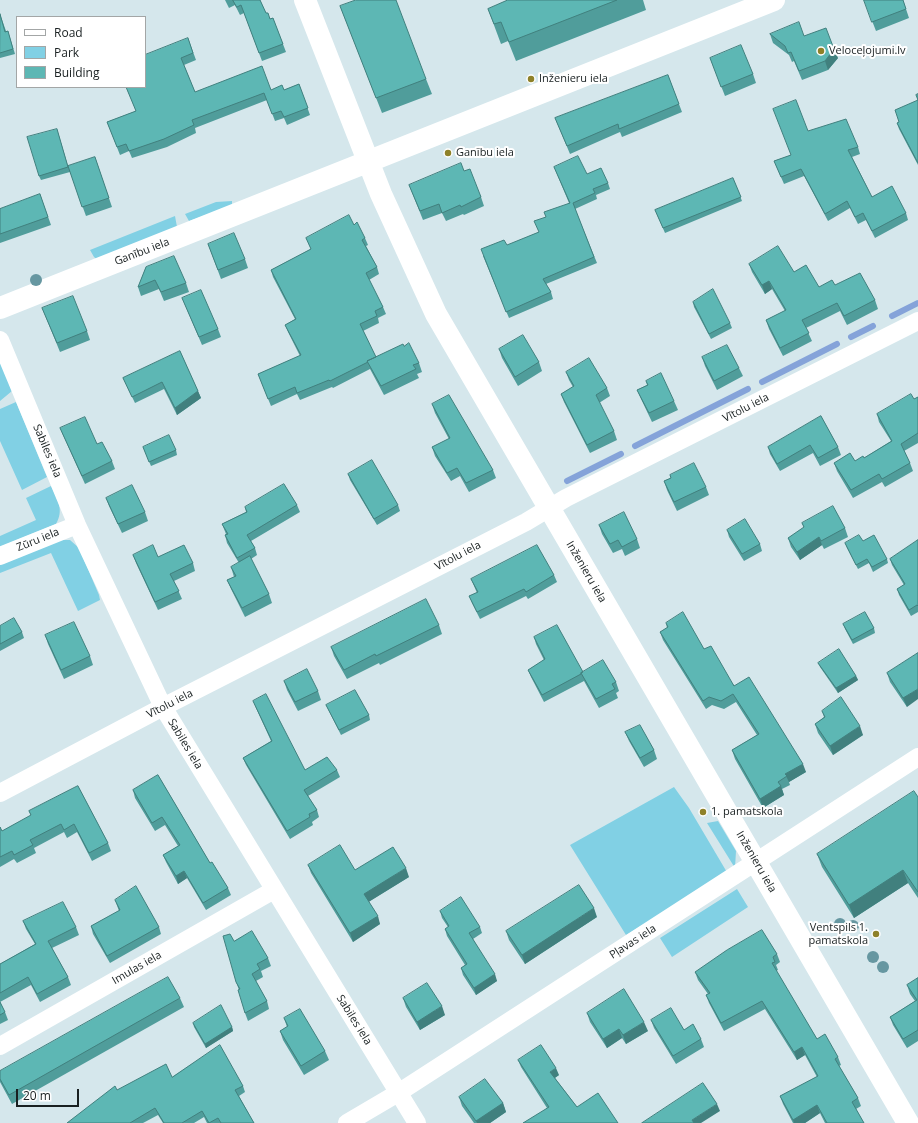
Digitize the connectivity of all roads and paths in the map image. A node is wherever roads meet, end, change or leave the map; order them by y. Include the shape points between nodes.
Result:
1 (305, 0) edge
2 (774, 0) edge
3 (369, 162) junction
4 (0, 308) edge
5 (918, 321) edge
6 (0, 340) edge
7 (549, 508) junction
8 (77, 525) junction
9 (0, 556) edge
10 (163, 707) junction
11 (918, 757) edge
12 (0, 793) edge
13 (756, 862) junction
14 (274, 890) junction
15 (0, 1046) edge
16 (398, 1093) junction
17 (347, 1123) edge
18 (417, 1123) edge
19 (908, 1123) edge

1 - 3 street, Inženieru iela
2 - 3 street, Ganību iela
3 - 4 street, Ganību iela
3 - 7 street, Inženieru iela via 436,314
5 - 7 street, Vītolu iela
6 - 8 street, Sabiles iela
7 - 10 street, Vītolu iela
7 - 13 street, Inženieru iela
8 - 9 street, Zūru iela
8 - 10 street, Sabiles iela
10 - 12 street, Vītolu iela
10 - 14 street, Sabiles iela
11 - 13 street, Pļavas iela
13 - 16 street, Pļavas iela
13 - 19 street, Inženieru iela
14 - 15 street, Imulas iela
14 - 16 street, Sabiles iela
16 - 17 street, Pļavas iela
16 - 18 street, Sabiles iela

